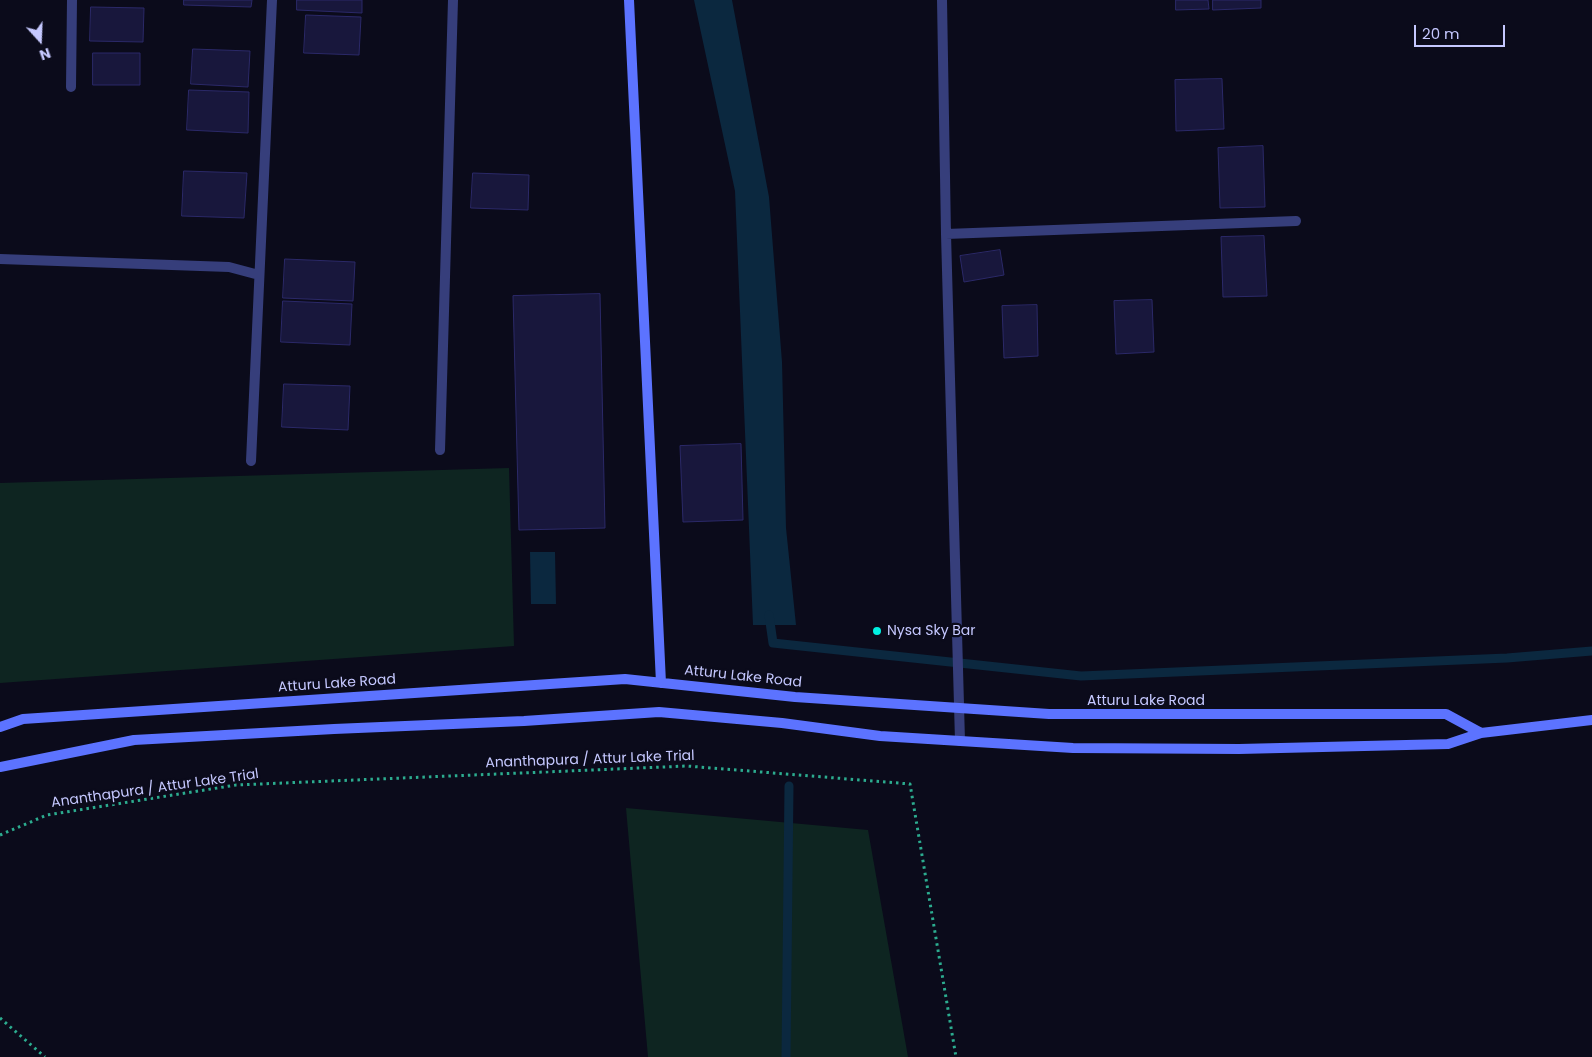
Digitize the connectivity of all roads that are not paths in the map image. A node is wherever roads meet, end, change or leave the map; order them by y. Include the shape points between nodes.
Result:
1 (72, 0) edge
2 (272, 0) edge
3 (453, 0) edge
4 (629, 0) edge
5 (942, 0) edge
6 (71, 87) dead end
7 (1296, 221) dead end
8 (946, 234) junction
9 (0, 259) edge
10 (259, 276) junction
11 (440, 450) dead end
12 (251, 461) dead end
13 (661, 683) junction
14 (959, 709) junction
15 (1592, 720) edge
16 (0, 728) edge
17 (1481, 733) junction
18 (960, 741) junction
19 (0, 767) edge

1 - 6 street
2 - 10 street
3 - 11 street
4 - 13 street
5 - 8 street
7 - 8 street
8 - 14 street
9 - 10 street via 229,267
10 - 12 street
13 - 14 street, Atturu Lake Road
13 - 16 street, Atturu Lake Road via 616,680 23,719
14 - 17 street, Atturu Lake Road via 1049,714 1446,714
14 - 18 street
15 - 17 street
17 - 18 street via 1448,744 1238,749 1073,748
18 - 19 street via 880,736 659,712 134,740

